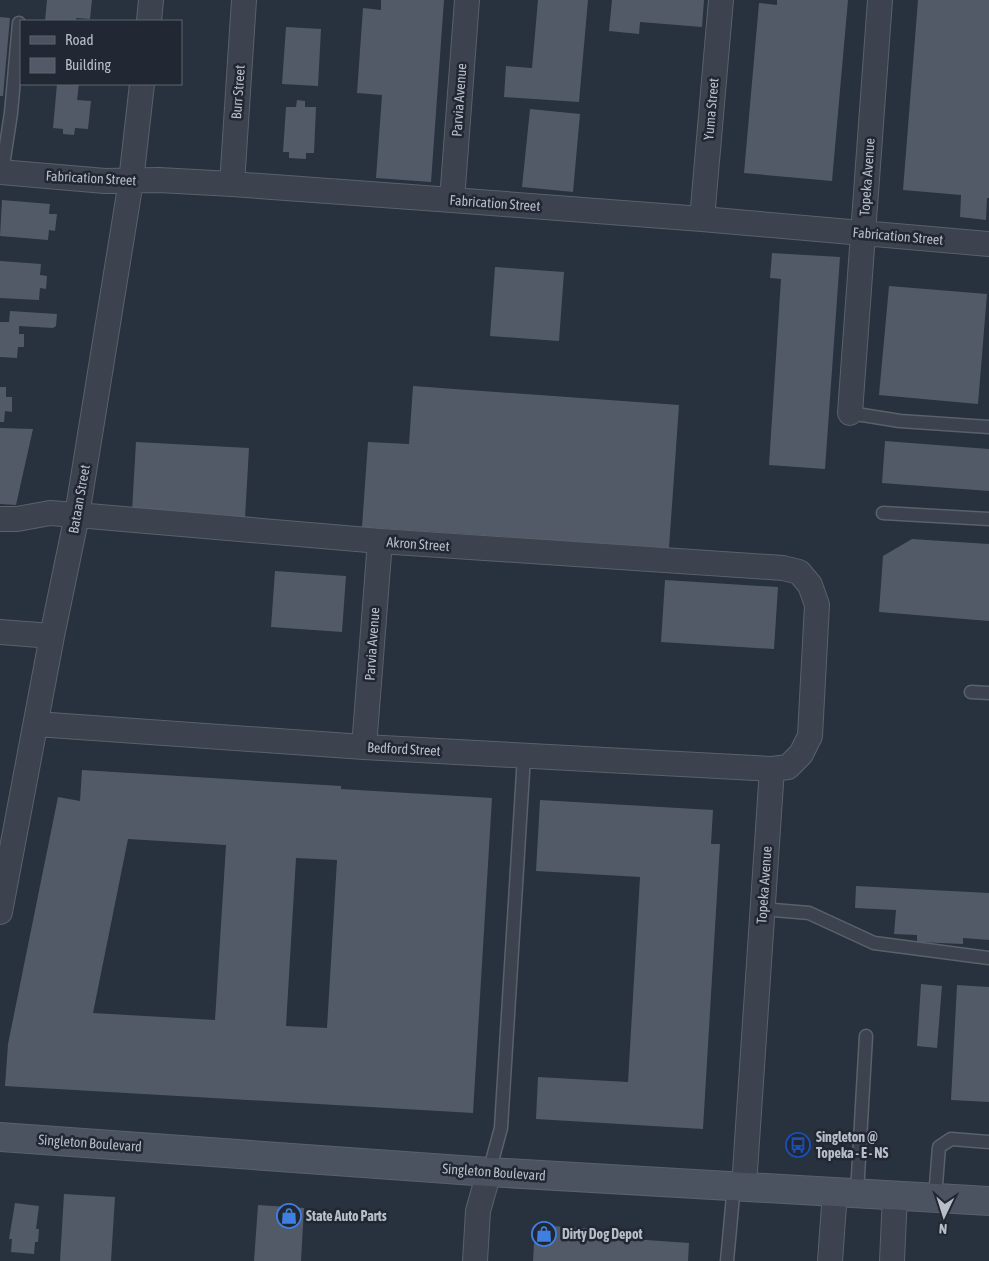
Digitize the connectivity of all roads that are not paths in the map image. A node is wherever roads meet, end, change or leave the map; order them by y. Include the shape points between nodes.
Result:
1 (151, 0) edge
2 (244, 0) edge
3 (466, 0) edge
4 (721, 0) edge
5 (880, 0) edge
6 (149, 20) edge
7 (19, 24) dead end
8 (142, 85) edge
9 (6, 113) edge
10 (1, 172) edge
11 (132, 181) junction
12 (232, 184) junction
13 (452, 200) junction
14 (702, 219) junction
15 (862, 233) junction
16 (989, 244) edge
17 (850, 413) joint
18 (989, 427) edge
19 (883, 513) dead end
20 (77, 515) junction
21 (0, 519) edge
22 (989, 519) edge
23 (380, 541) junction
24 (0, 632) edge
25 (52, 636) junction
26 (971, 692) dead end
27 (989, 693) edge
28 (36, 724) junction
29 (364, 747) junction
30 (524, 756) junction
31 (772, 769) junction
32 (762, 909) junction
33 (0, 912) edge
34 (989, 958) edge
35 (866, 1036) dead end
36 (0, 1137) edge
37 (989, 1142) edge
38 (489, 1172) junction
39 (739, 1186) junction
40 (846, 1192) junction
41 (895, 1194) junction
42 (935, 1197) junction
43 (989, 1201) edge
44 (475, 1261) edge
45 (727, 1261) edge
46 (830, 1261) edge
47 (892, 1261) edge

1 - 6 street
2 - 12 street, Burr Street
3 - 13 street, Parvia Avenue
4 - 14 street, Yuma Street
5 - 15 street, Topeka Avenue
7 - 9 lane
8 - 11 street, Bataan Street
9 - 10 lane
10 - 11 street, Fabrication Street
11 - 12 street, Fabrication Street
11 - 20 street, Bataan Street
12 - 13 street, Fabrication Street
13 - 14 street, Fabrication Street
14 - 15 street, Fabrication Street
15 - 16 street, Fabrication Street
15 - 17 street, Topeka Avenue
17 - 18 lane via 900,421
19 - 22 lane
20 - 21 street, Akron Street
20 - 23 street, Akron Street
20 - 25 street, Bataan Street
23 - 29 street, Parvia Avenue
23 - 31 street, Akron Street via 783,568 799,572 810,585 817,605 810,736 801,754 788,767
24 - 25 street
25 - 28 street, Bataan Street
26 - 27 lane
28 - 29 street, Bedford Street
28 - 33 street, Bataan Street
29 - 30 street, Bedford Street
30 - 31 street, Bedford Street
30 - 38 lane via 501,1128
31 - 32 street, Topeka Avenue
32 - 34 lane via 809,913 874,943
32 - 39 street, Topeka Avenue
35 - 40 lane
36 - 38 main road, Singleton Boulevard
37 - 42 lane via 951,1139 939,1147
38 - 39 main road, Singleton Boulevard
38 - 44 street via 478,1211
39 - 40 main road, Singleton Boulevard
39 - 45 lane
40 - 41 main road, Singleton Boulevard
40 - 46 street
41 - 42 main road, Singleton Boulevard
41 - 47 street
42 - 43 main road, Singleton Boulevard

